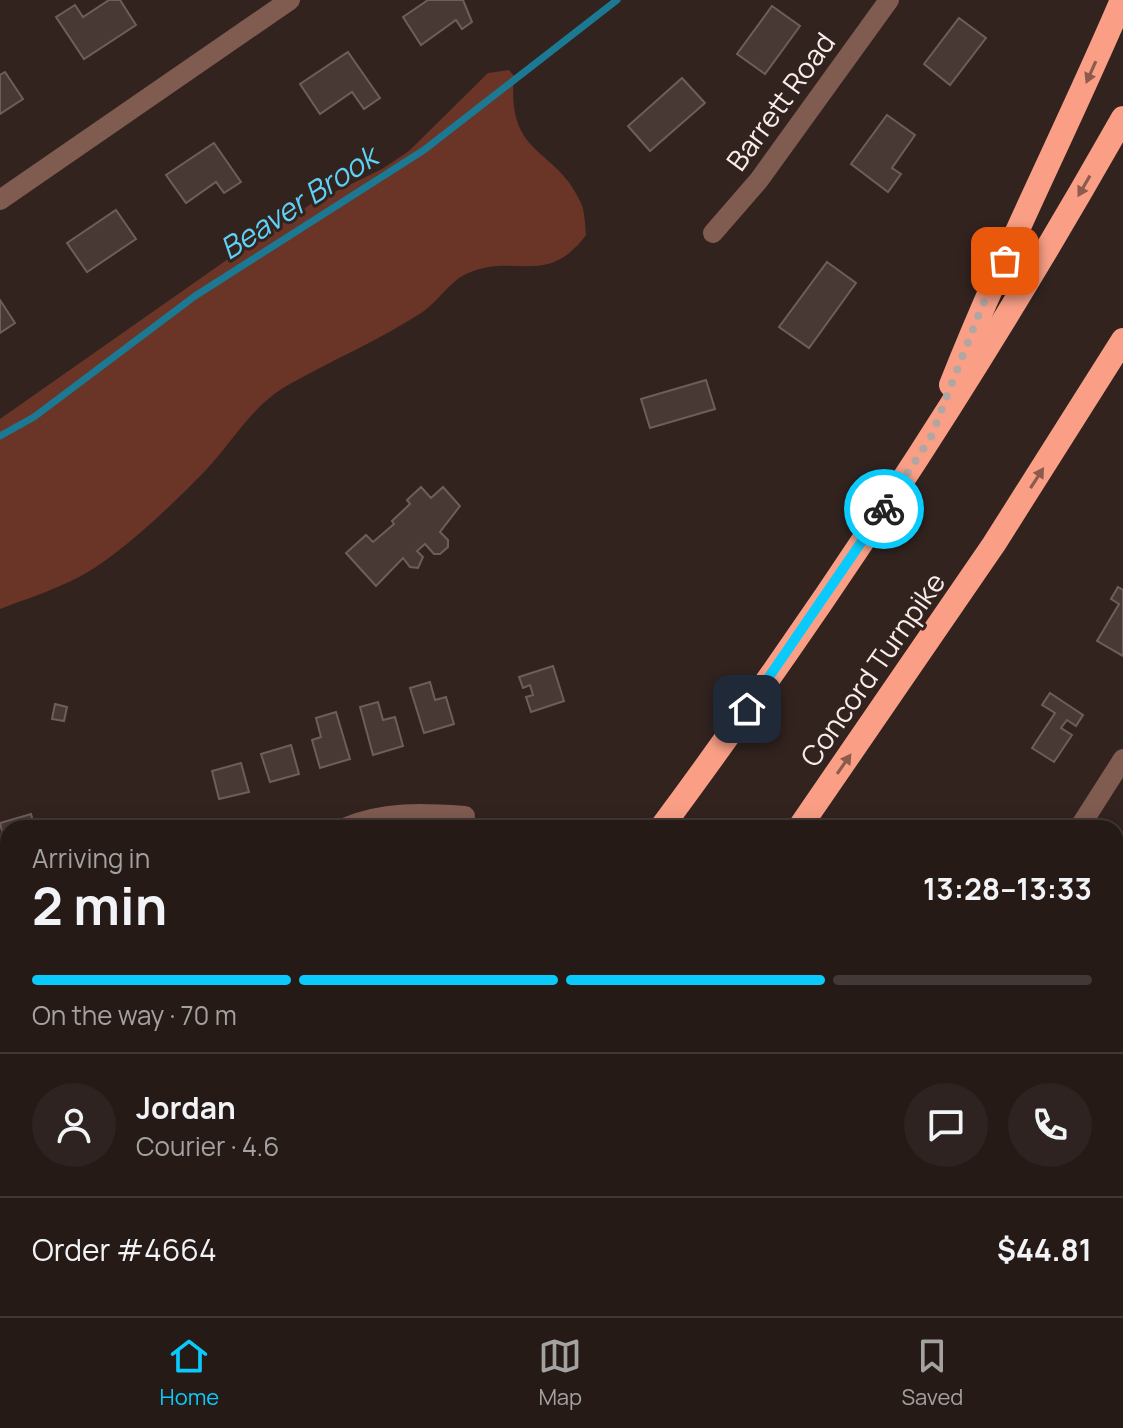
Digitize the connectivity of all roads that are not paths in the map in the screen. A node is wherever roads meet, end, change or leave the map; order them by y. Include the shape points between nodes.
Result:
1 (290, 0) edge
2 (889, 0) edge
3 (1122, 0) edge
4 (1123, 118) edge
5 (0, 200) edge
6 (713, 233) dead end
7 (1123, 340) edge
8 (1123, 358) edge
9 (1087, 398) junction
10 (931, 437) junction
11 (1123, 759) edge
12 (465, 816) dead end
13 (362, 820) edge
14 (667, 820) edge
15 (804, 820) edge
16 (1084, 820) edge

1 - 5 street
2 - 6 street, Barrett Road via 759,180
3 -> 10 highway via 982,306
4 -> 10 highway
7 - 9 highway
8 - 9 highway
15 -> 9 highway, Concord Turnpike
10 - 14 highway via 797,640
11 - 16 street
12 - 13 street via 408,814

